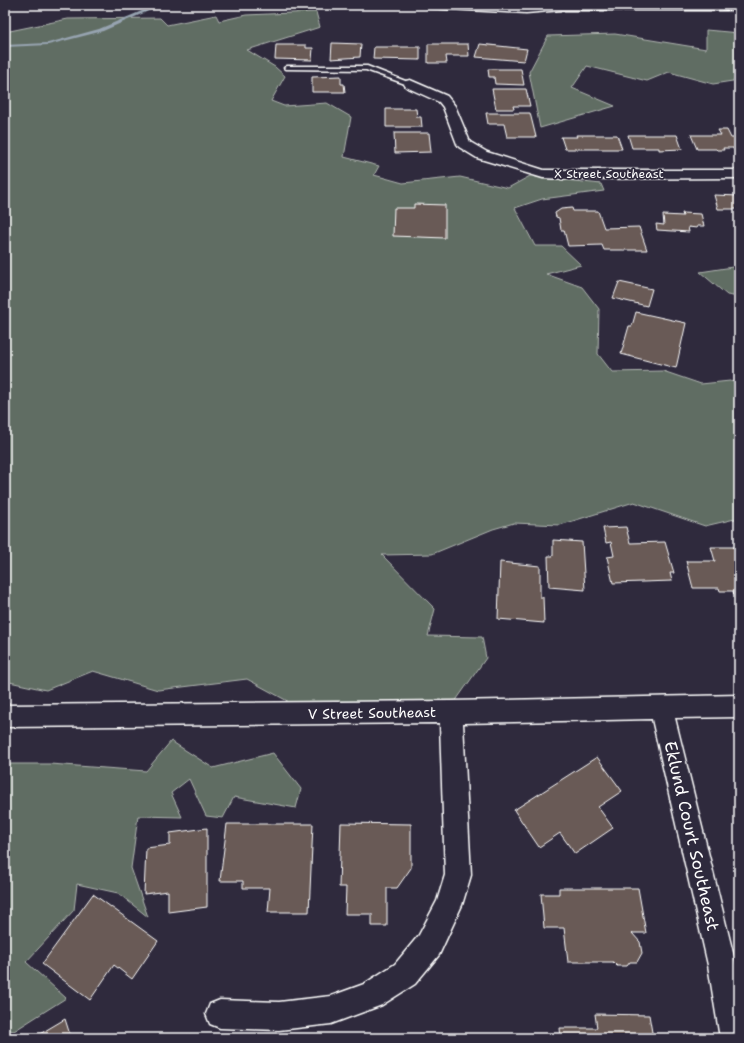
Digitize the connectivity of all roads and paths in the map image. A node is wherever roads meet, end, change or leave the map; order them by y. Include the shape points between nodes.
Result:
1 (428, 5) edge
2 (739, 7) edge
3 (287, 68) dead end
4 (410, 84) joint
5 (739, 174) edge
6 (739, 706) edge
7 (661, 707) junction
8 (451, 712) junction
9 (5, 716) edge
10 (731, 968) edge
11 (220, 1014) dead end
12 (735, 1038) edge

1 - 2 street via 526,10 562,7
3 - 4 lane via 367,68
4 - 5 street, X Street Southeast via 443,99 464,144 482,155 543,174
6 - 7 street, V Street Southeast
7 - 8 street, V Street Southeast
7 - 10 street, Eklund Court Southeast
8 - 9 street, V Street Southeast
8 - 11 street via 458,875 449,905 429,945 405,974 372,995 331,1010 279,1016
10 - 12 street, Eklund Court Southeast

